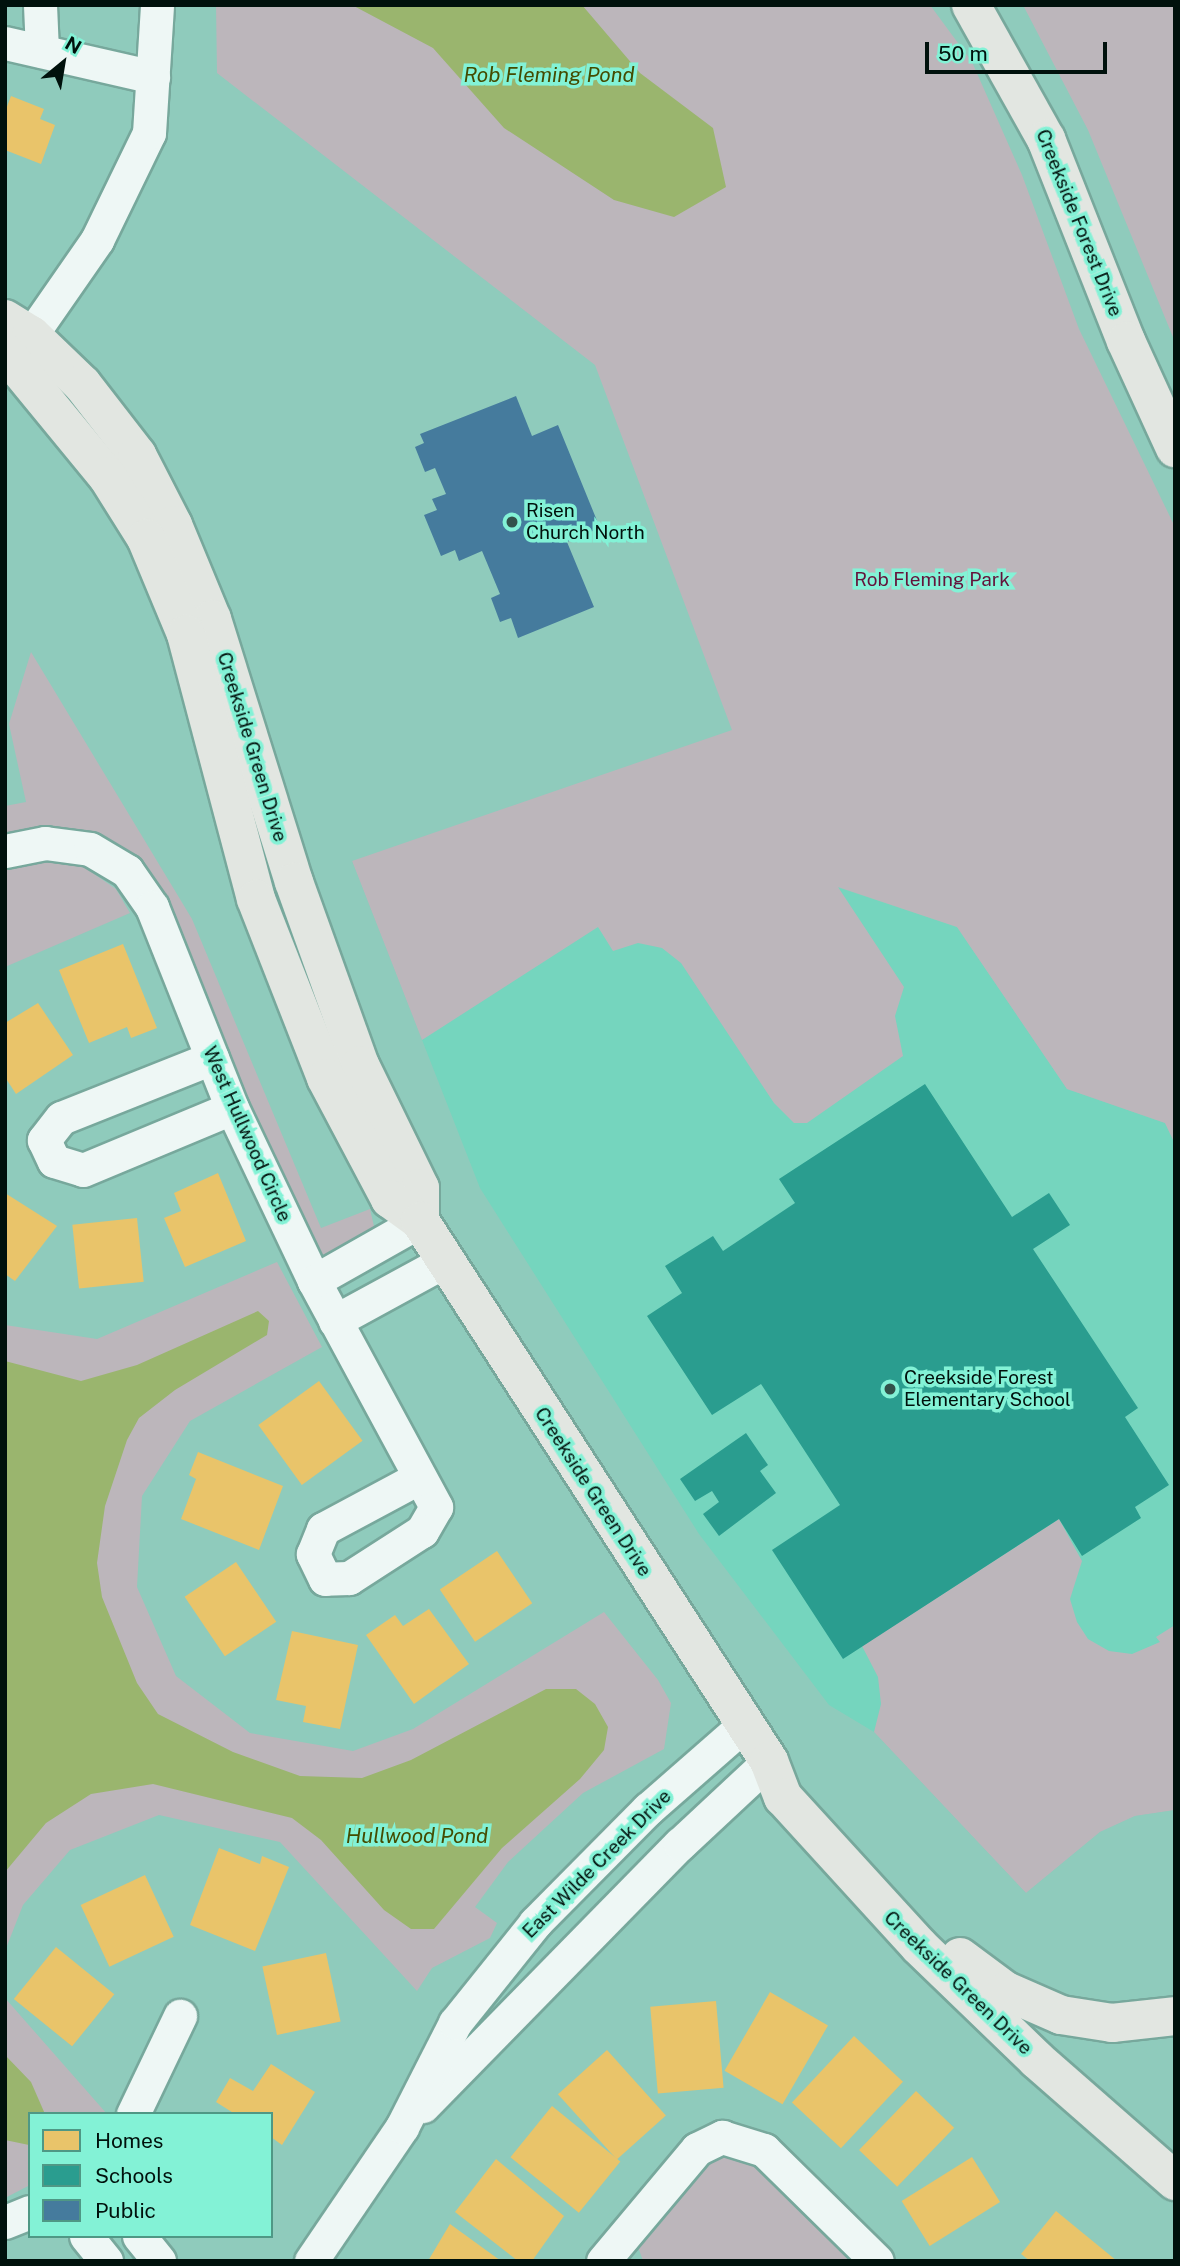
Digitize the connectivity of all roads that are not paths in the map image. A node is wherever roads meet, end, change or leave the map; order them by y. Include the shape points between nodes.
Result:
1 (40, 5) edge
2 (157, 5) edge
3 (971, 5) edge
4 (5, 43) edge
5 (42, 51) junction
6 (153, 77) junction
7 (12, 340) edge
8 (1175, 448) edge
9 (5, 851) edge
10 (212, 1058) junction
11 (232, 1108) junction
12 (420, 1221) junction
13 (443, 1262) junction
14 (314, 1282) junction
15 (335, 1321) junction
16 (418, 1478) junction
17 (745, 1724) junction
18 (769, 1761) junction
19 (180, 2016) dead end
20 (1175, 2016) edge
21 (134, 2112) edge
22 (402, 2127) junction
23 (1175, 2181) edge
24 (28, 2213) edge
25 (5, 2222) edge
26 (88, 2238) edge
27 (141, 2238) edge
28 (611, 2258) edge
29 (106, 2261) edge
30 (159, 2261) edge
31 (311, 2261) edge
32 (877, 2261) edge

1 - 5 street
2 - 6 street
3 - 8 main road, Creekside Forest Drive via 1046,139 1126,341
4 - 5 street
5 - 6 street
6 - 7 street via 149,133 120,198 77,271
7 - 12 main road, Creekside Green Drive via 82,384 137,455 173,524 212,619 295,882 360,1065 420,1188
9 - 10 street, West Hullwood Circle via 45,843 90,849 127,871 152,907
10 - 11 street, West Hullwood Circle
10 - 11 street via 61,1118 44,1140 54,1161 83,1170
11 - 14 street, West Hullwood Circle
12 - 13 main road, Creekside Green Drive
12 - 14 street
13 - 15 street
13 - 17 main road, Creekside Green Drive
14 - 15 street, West Hullwood Circle
15 - 16 street, West Hullwood Circle
16 - 16 street, West Hullwood Circle via 436,1507 422,1531 349,1578 325,1579 313,1555 323,1529
17 - 18 main road, Creekside Green Drive
17 - 22 street, East Wilde Creek Drive via 648,1809 535,1923 455,2023
18 - 20 main road, Creekside Green Drive via 801,1781 938,1936 1006,1991 1061,2015 1088,2020 1138,2022
18 - 22 street, East Wilde Creek Drive via 680,1844
18 - 23 main road, Creekside Green Drive via 783,1797 901,1928 1037,2060
19 - 21 street
22 - 31 street, East Wilde Creek Drive
24 - 25 street
26 - 29 street
27 - 30 street
28 - 32 street via 697,2149 722,2137 764,2150

